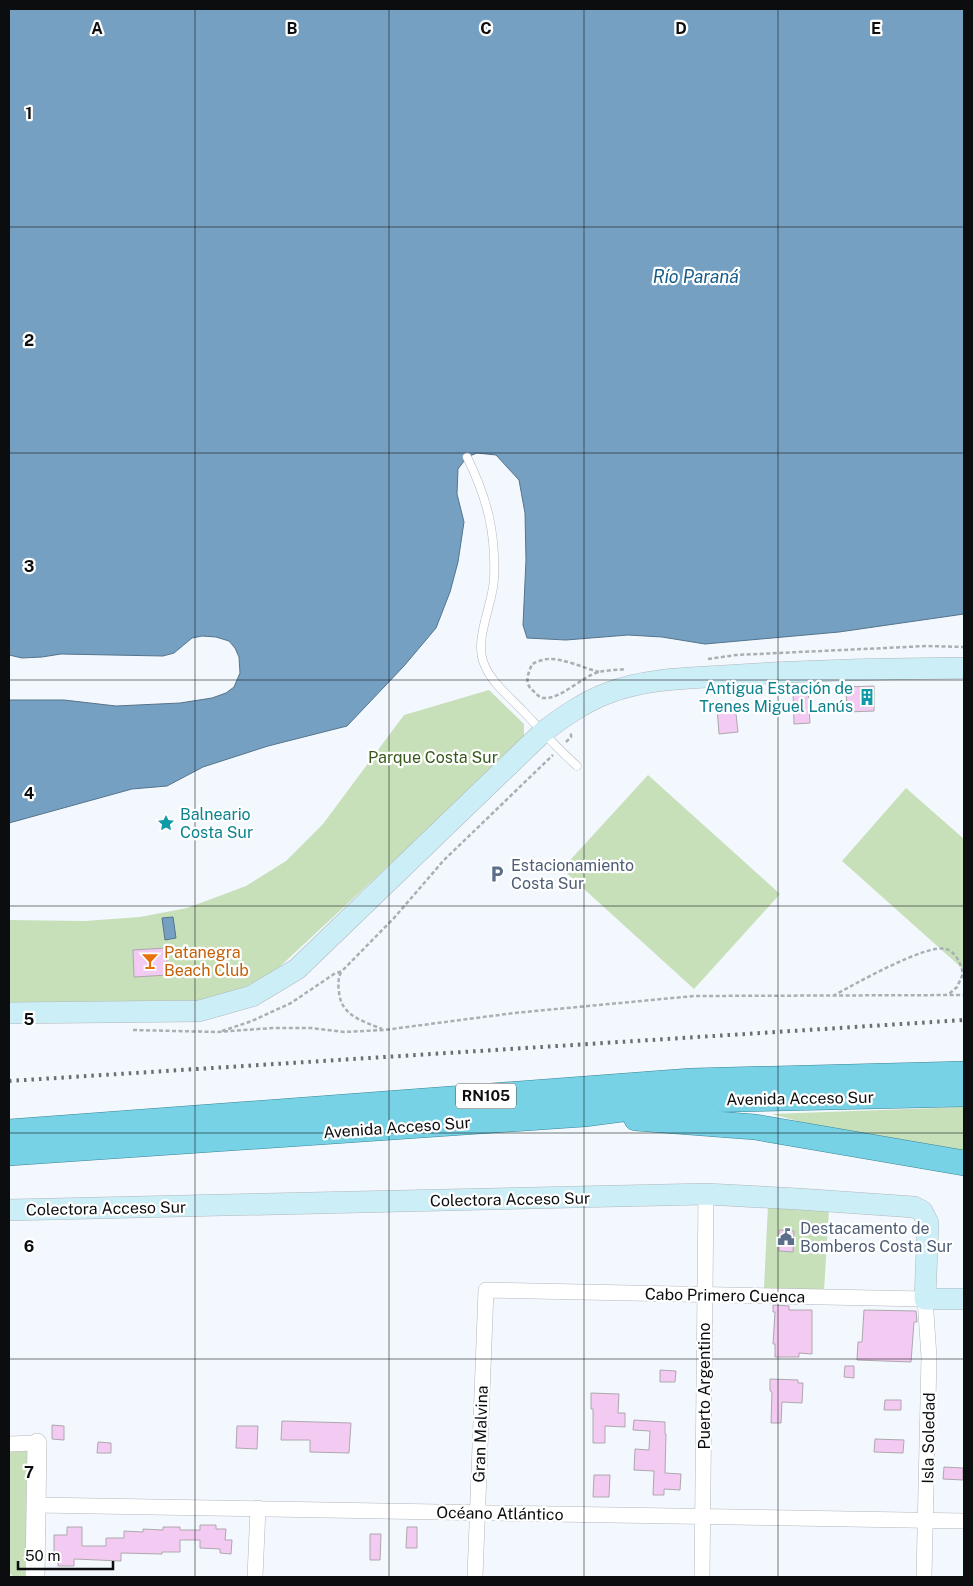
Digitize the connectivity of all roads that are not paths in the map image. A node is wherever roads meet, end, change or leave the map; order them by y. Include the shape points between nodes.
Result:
1 (467, 457) dead end
2 (964, 668) edge
3 (543, 732) junction
4 (577, 766) dead end
5 (9, 1013) edge
6 (964, 1074) edge
7 (964, 1094) edge
8 (584, 1114) junction
9 (9, 1132) edge
10 (9, 1153) edge
11 (964, 1163) edge
12 (706, 1194) junction
13 (9, 1210) edge
14 (486, 1290) joint
15 (705, 1294) junction
16 (925, 1298) junction
17 (964, 1299) edge
18 (37, 1443) joint
19 (9, 1444) edge
20 (36, 1504) junction
21 (258, 1508) junction
22 (477, 1512) junction
23 (703, 1516) junction
24 (926, 1520) junction
25 (964, 1520) edge
26 (35, 1577) edge
27 (256, 1577) edge
28 (475, 1577) edge
29 (702, 1577) edge
30 (924, 1577) edge

1 - 3 lane via 490,516 494,579 482,637 482,659 491,678
2 - 3 main road via 837,669 644,684 608,693 567,714
3 - 4 lane
3 - 5 main road via 297,970 252,996 199,1011
6 - 9 highway, Avenida Acceso Sur / RN105 via 691,1081
7 - 8 highway, Avenida Acceso Sur / RN105 via 691,1100
8 - 10 highway, Avenida Acceso Sur / RN105
8 - 11 highway via 755,1127
12 - 13 main road, Colectora Acceso Sur
12 - 15 street, Puerto Argentino
12 - 16 main road, Colectora Acceso Sur via 914,1207 922,1211 928,1223
14 - 15 street, Cabo Primero Cuenca
14 - 22 street, Gran Malvina
15 - 16 street, Cabo Primero Cuenca
15 - 23 street, Puerto Argentino
16 - 17 main road, Cabo Primero Cuenca
16 - 24 street, Isla Soledad via 930,1357
18 - 19 street
18 - 20 street
20 - 21 street, Océano Atlántico
20 - 26 street
21 - 22 street, Océano Atlántico
21 - 27 street
22 - 23 street, Océano Atlántico
22 - 28 street, Gran Malvina
23 - 24 street, Océano Atlántico
23 - 29 street, Puerto Argentino
24 - 25 street, Océano Atlántico
24 - 30 street, Isla Soledad

